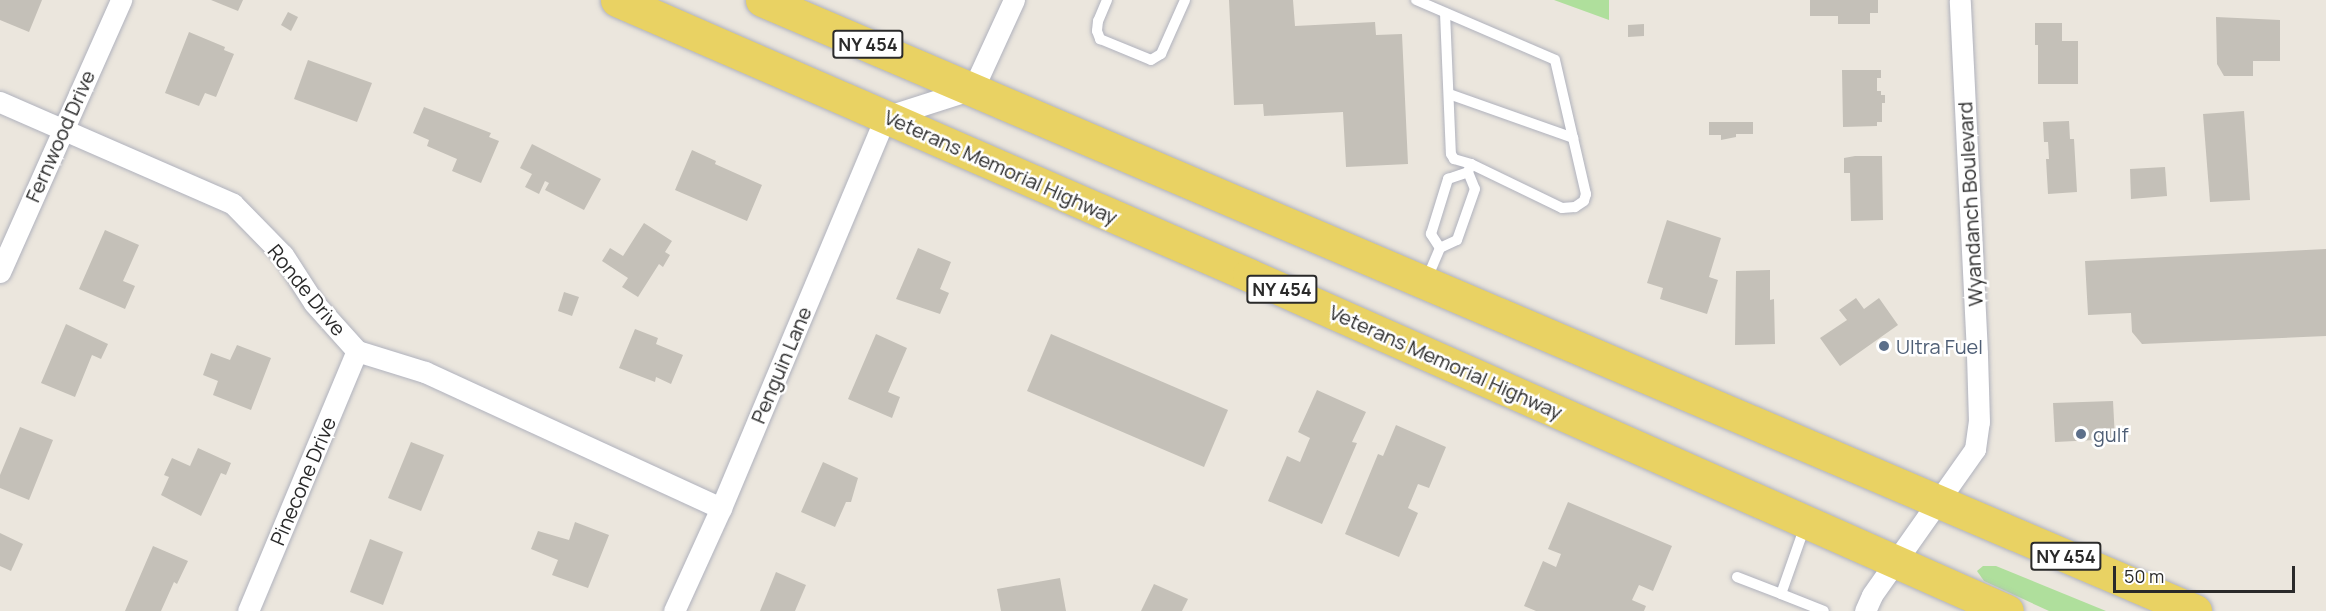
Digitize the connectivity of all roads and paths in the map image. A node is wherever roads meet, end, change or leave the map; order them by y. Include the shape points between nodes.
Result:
1 (121, 0) edge
2 (617, 0) edge
3 (762, 0) edge
4 (1014, 0) edge
5 (1107, 0) edge
6 (1185, 0) edge
7 (1416, 0) edge
8 (1960, 0) edge
9 (1445, 13) junction
10 (974, 89) junction
11 (1449, 94) junction
12 (0, 102) edge
13 (885, 117) junction
14 (62, 129) junction
15 (1573, 138) junction
16 (1470, 168) junction
17 (1440, 248) junction
18 (0, 272) edge
19 (1425, 285) junction
20 (357, 351) junction
21 (1938, 500) junction
22 (721, 508) junction
23 (1806, 523) junction
24 (1895, 562) junction
25 (1737, 577) dead end
26 (1781, 594) junction
27 (248, 611) edge
28 (674, 611) edge
29 (1824, 611) edge
30 (1865, 611) edge
31 (2007, 611) edge
32 (2195, 611) edge

1 - 14 street, Fernwood Drive
2 - 13 main road, Veterans Memorial Highway / NY 454
3 - 10 main road, NY 454
4 - 10 street
5 - 6 lane via 1098,21 1100,39 1151,60 1161,54
7 - 9 lane
8 - 21 street, Wyandanch Boulevard via 1979,422 1975,449
9 - 11 lane
9 - 15 lane via 1555,60
10 - 13 street
10 - 19 main road, NY 454
11 - 15 lane
11 - 16 lane via 1451,154
12 - 14 street, Ronde Drive
13 - 22 street, Penguin Lane
13 - 23 main road, Veterans Memorial Highway / NY 454
14 - 18 street, Fernwood Drive
14 - 20 street, Ronde Drive via 233,204 283,255 315,303
15 - 16 lane via 1586,194 1575,207 1562,208
16 - 17 lane via 1475,189 1457,240
16 - 17 lane via 1449,179 1431,234
17 - 19 lane
19 - 21 main road, NY 454
20 - 22 street, Ronde Drive via 425,372
20 - 27 street, Pinecone Drive
21 - 24 street, Wyandanch Boulevard
21 - 32 main road, NY 454
22 - 28 street, Penguin Lane
23 - 24 main road, Veterans Memorial Highway / NY 454
23 - 26 lane
24 - 30 street, Wyandanch Boulevard
24 - 31 main road, Veterans Memorial Highway / NY 454
25 - 26 lane
26 - 29 lane

